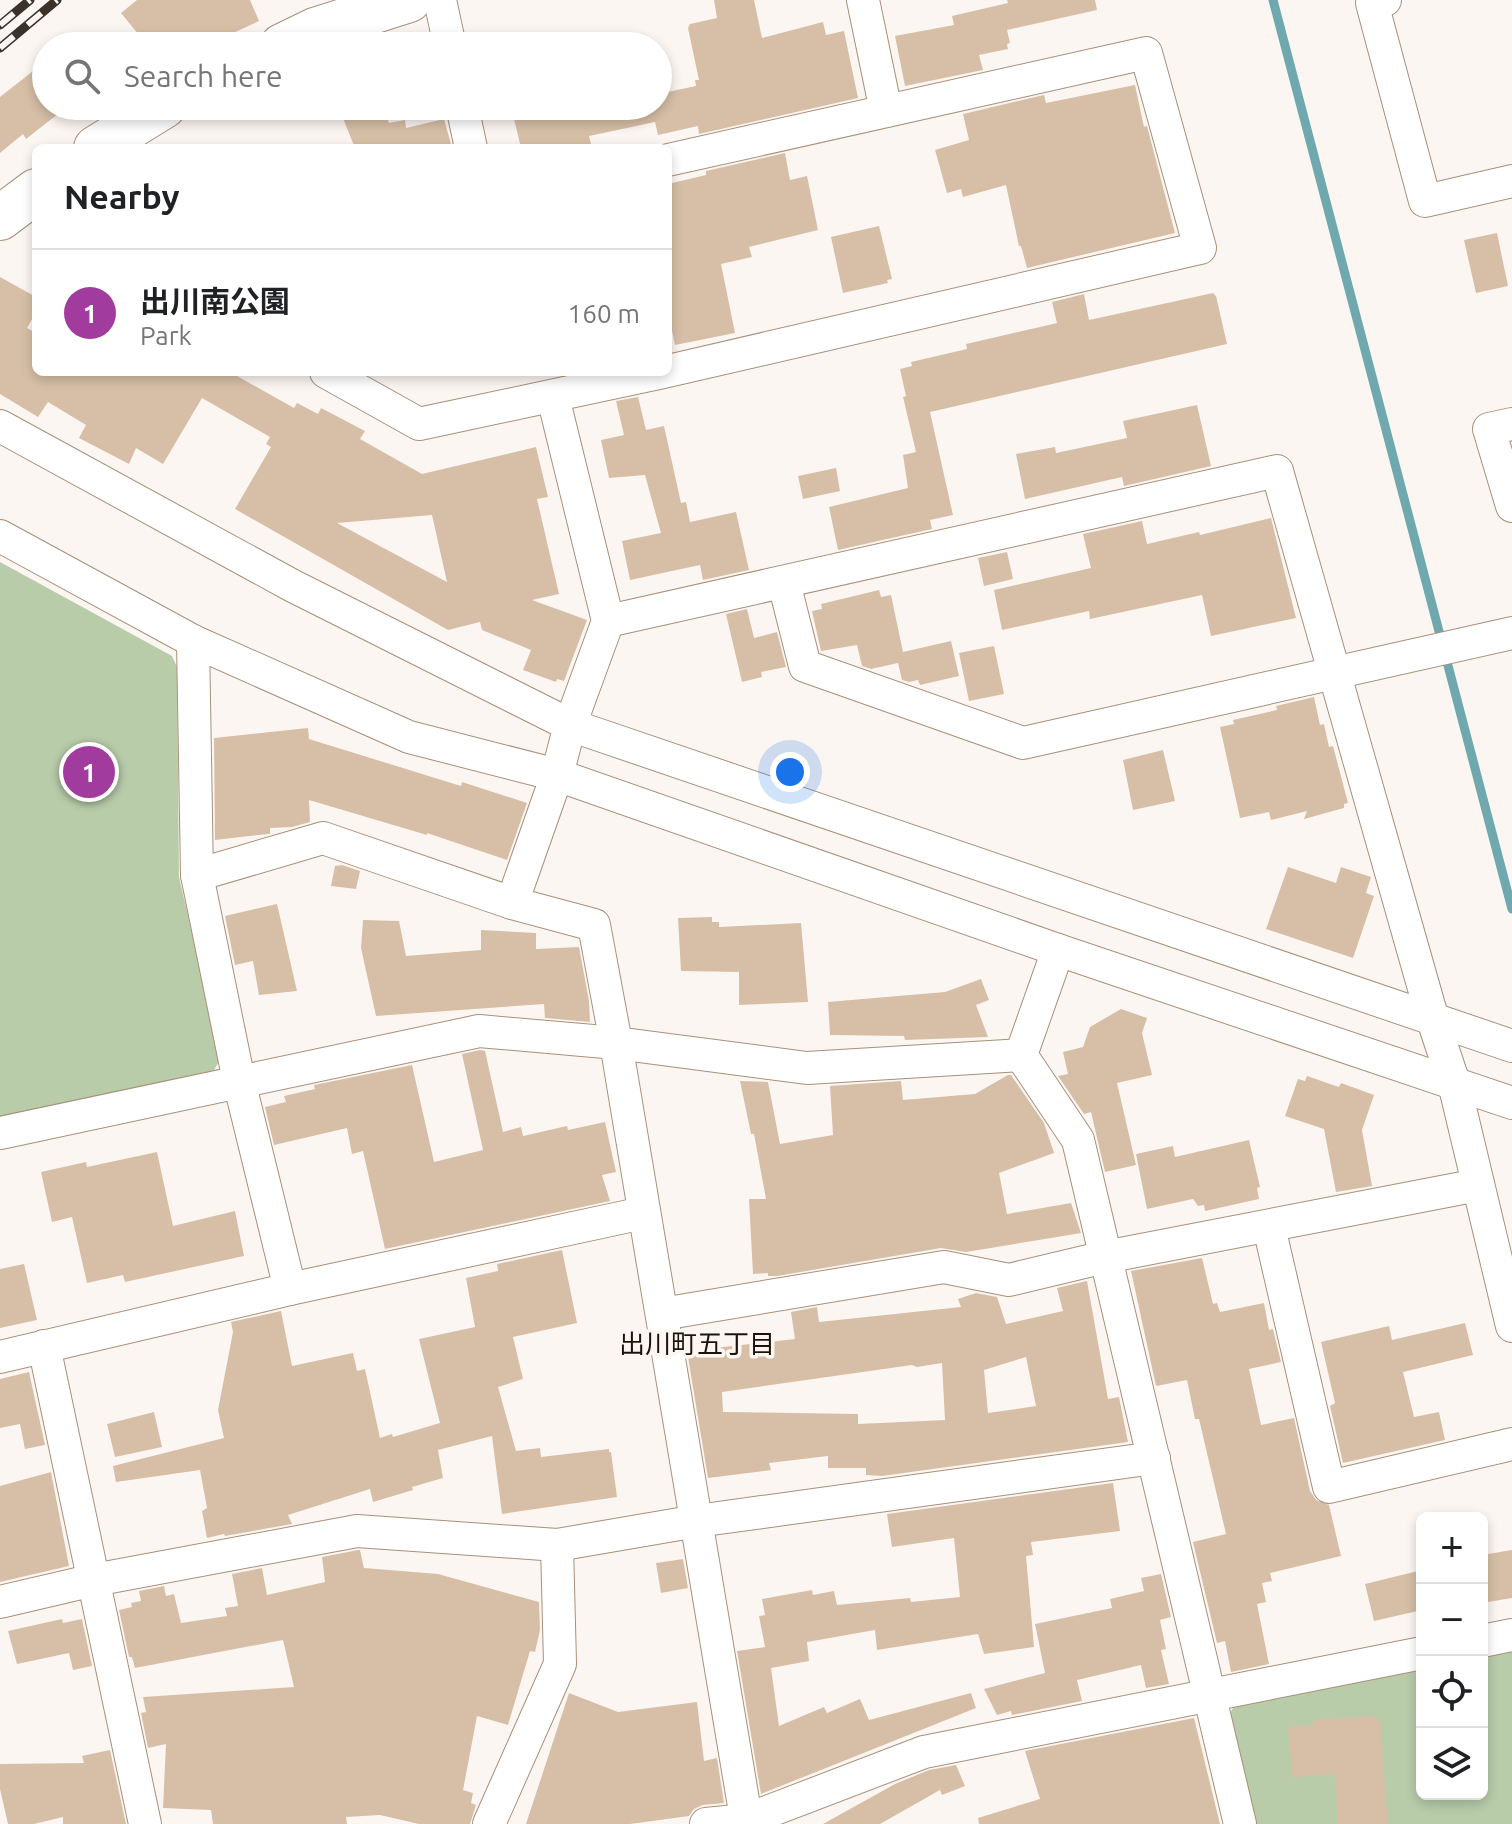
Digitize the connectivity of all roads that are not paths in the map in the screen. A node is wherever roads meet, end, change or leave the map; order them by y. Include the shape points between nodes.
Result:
1 (409, 0) edge
2 (440, 0) edge
3 (863, 0) edge
4 (1385, 0) edge
5 (311, 32) edge
6 (447, 32) edge
7 (886, 111) junction
8 (141, 120) edge
9 (465, 120) edge
10 (102, 144) edge
11 (470, 144) edge
12 (672, 159) edge
13 (1512, 181) edge
14 (32, 194) edge
15 (0, 218) edge
16 (672, 370) edge
17 (333, 376) edge
18 (645, 376) edge
19 (553, 397) junction
20 (1512, 424) edge
21 (0, 426) edge
22 (1512, 506) edge
23 (0, 536) edge
24 (784, 583) junction
25 (608, 621) junction
26 (1512, 633) edge
27 (193, 641) junction
28 (1333, 673) junction
29 (570, 725) junction
30 (557, 775) junction
31 (197, 875) junction
32 (512, 903) junction
33 (1058, 950) junction
34 (1433, 1020) junction
35 (616, 1043) junction
36 (1512, 1046) edge
37 (1021, 1055) junction
38 (239, 1081) junction
39 (1454, 1083) junction
40 (1512, 1103) edge
41 (0, 1133) edge
42 (1478, 1185) junction
43 (643, 1213) junction
44 (1269, 1227) junction
45 (1105, 1257) junction
46 (290, 1289) junction
47 (662, 1314) junction
48 (1512, 1326) edge
49 (44, 1346) junction
50 (0, 1357) edge
51 (1512, 1444) edge
52 (1154, 1458) junction
53 (697, 1521) junction
54 (557, 1545) junction
55 (94, 1580) junction
56 (0, 1602) edge
57 (1512, 1635) edge
58 (1488, 1640) edge
59 (1416, 1654) edge
60 (1210, 1694) junction
61 (747, 1822) edge
62 (145, 1824) edge
63 (489, 1824) edge
64 (706, 1824) edge
65 (1240, 1824) edge

1 - 5 street
2 - 6 street
3 - 7 street
4 - 13 street via 1372,3 1425,201
7 - 12 street
7 - 16 street via 1146,53 1200,248
8 - 10 street
9 - 11 street
14 - 15 street
17 - 19 street via 419,424
18 - 19 street
19 - 25 street
20 - 22 street via 1489,429
21 - 29 street via 293,586
23 - 27 street
24 - 25 street
24 - 28 street via 805,666 1023,743
24 - 28 street via 1277,471
25 - 29 street
26 - 28 street
27 - 30 street via 409,737
27 - 31 street
28 - 34 street
29 - 30 street
29 - 34 street
30 - 32 street
30 - 33 street
31 - 32 street via 323,838
31 - 38 street
32 - 35 street via 594,925
33 - 37 street
33 - 39 street
34 - 36 street
34 - 39 street
35 - 37 street via 807,1068
35 - 38 street via 479,1031
35 - 43 street
37 - 45 street via 1078,1140
38 - 41 street
38 - 46 street
39 - 40 street
39 - 42 street
42 - 44 street
42 - 48 street
43 - 46 street
43 - 47 street
44 - 45 street
44 - 51 street via 1329,1487
45 - 47 street via 1009,1280 944,1267
45 - 52 street
46 - 49 street
47 - 53 street
49 - 50 street
49 - 55 street
52 - 53 street
52 - 60 street
53 - 54 street
53 - 61 street
54 - 55 street via 357,1531
54 - 63 street via 560,1664
55 - 56 street
55 - 62 street
57 - 58 street
59 - 60 street
60 - 61 street via 924,1752
60 - 65 street
61 - 64 street

